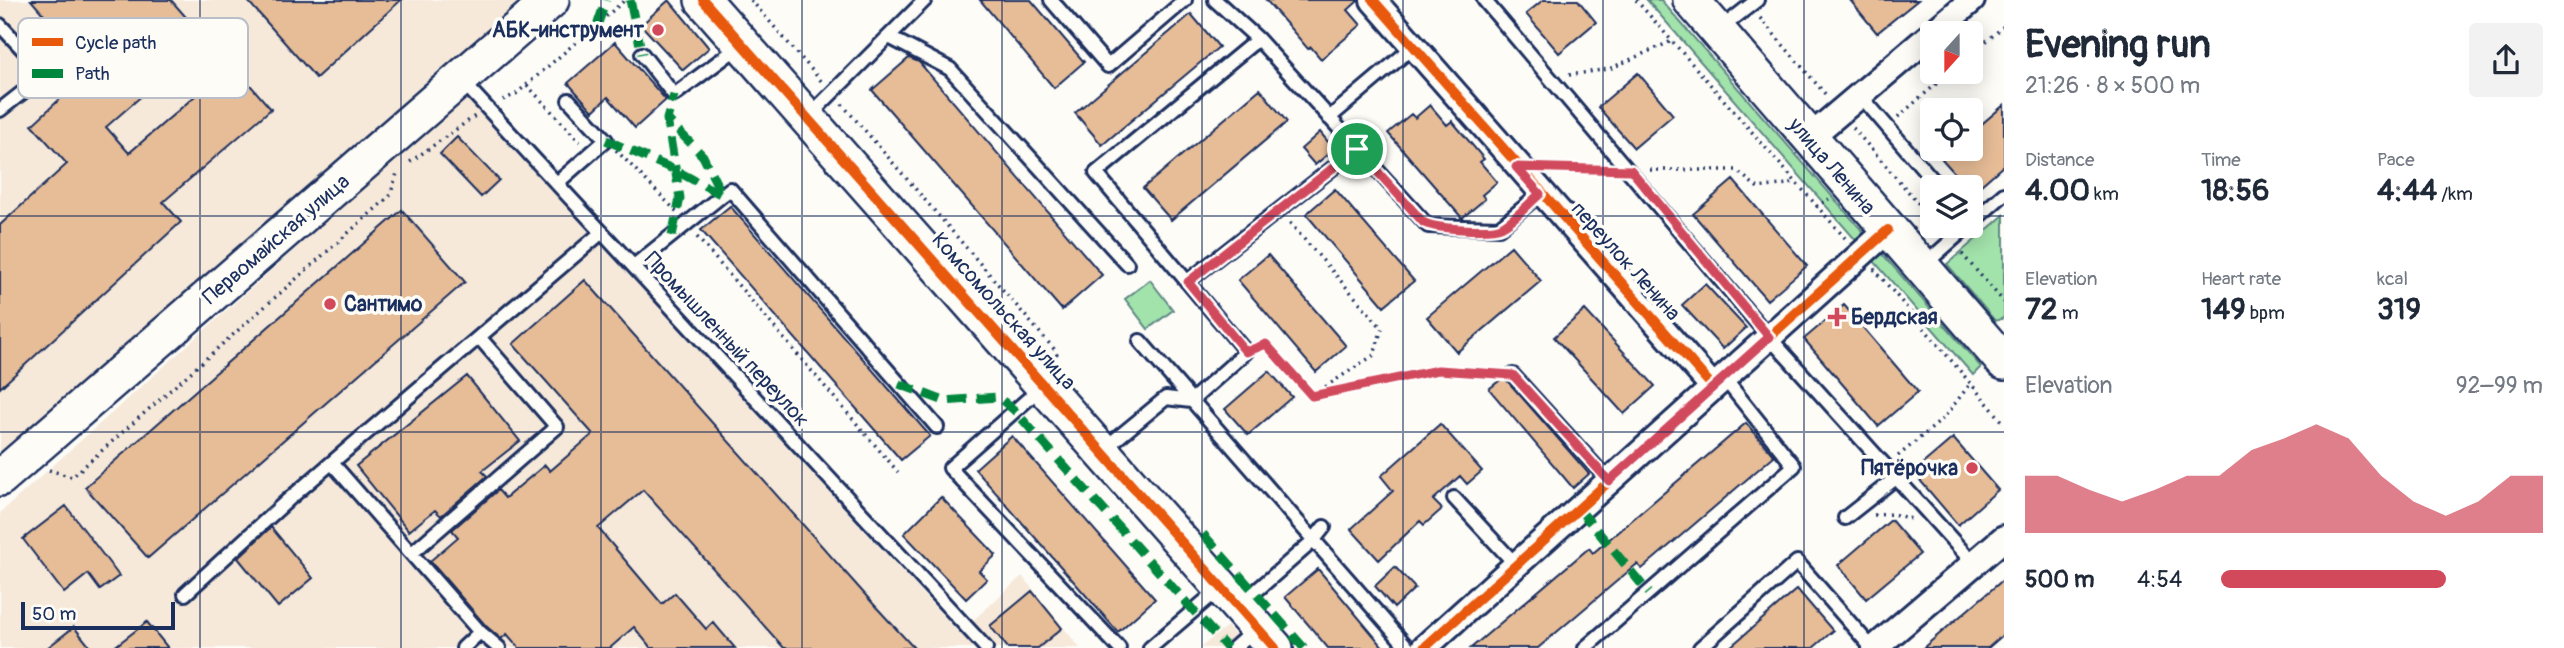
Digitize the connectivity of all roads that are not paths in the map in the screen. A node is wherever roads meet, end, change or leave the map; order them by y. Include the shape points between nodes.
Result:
1 (551, 0) edge
2 (704, 0) edge
3 (925, 0) edge
4 (1051, 0) edge
5 (1185, 0) edge
6 (1215, 0) edge
7 (1373, 0) edge
8 (1484, 0) edge
9 (1691, 0) edge
10 (1753, 3) edge
11 (1958, 4) edge
12 (1944, 21) edge
13 (0, 25) edge
14 (1717, 32) junction
15 (890, 37) junction
16 (1258, 39) junction
17 (18, 44) edge
18 (742, 45) junction
19 (1920, 45) edge
20 (1413, 47) junction
21 (642, 54) dead end
22 (460, 79) junction
23 (1860, 95) junction
24 (18, 96) edge
25 (569, 100) dead end
26 (0, 110) edge
27 (807, 118) junction
28 (1329, 118) junction
29 (1808, 139) junction
30 (1357, 149) junction
31 (1929, 175) edge
32 (557, 183) junction
33 (1540, 194) junction
34 (2004, 194) edge
35 (1983, 213) edge
36 (1888, 230) junction
37 (602, 232) junction
38 (1954, 238) edge
39 (1127, 264) dead end
40 (634, 267) junction
41 (1922, 268) junction
42 (1188, 282) junction
43 (479, 337) junction
44 (1769, 337) junction
45 (1140, 341) dead end
46 (2004, 362) edge
47 (1513, 375) road end
48 (1053, 376) junction
49 (1718, 383) junction
50 (1191, 401) junction
51 (937, 427) dead end
52 (1102, 450) junction
53 (332, 463) junction
54 (0, 478) edge
55 (1897, 478) junction
56 (1609, 481) junction
57 (1454, 498) dead end
58 (1845, 518) road end
59 (1324, 527) dead end
60 (2004, 538) edge
61 (1313, 541) junction
62 (412, 553) junction
63 (1974, 564) junction
64 (1516, 565) junction
65 (185, 594) dead end
66 (1245, 623) edge
67 (480, 632) junction
68 (463, 648) edge
69 (499, 648) edge
70 (986, 648) edge
71 (1119, 648) edge
72 (1150, 648) edge
73 (1408, 648) edge
74 (1424, 648) edge
75 (1585, 648) edge
76 (1700, 648) edge
77 (1874, 648) edge

1 - 22 main road, Первомайская улица
2 - 18 main road, Комсомольская улица
3 - 15 lane
4 - 5 lane via 1108,66
6 - 16 lane
7 - 20 street, переулок Ленина
8 - 44 lane
9 - 14 main road, улица Ленина
10 - 14 lane
11 - 12 street
13 - 17 lane
14 - 29 main road, улица Ленина
15 - 27 lane
15 - 39 lane via 950,69
16 - 28 lane
16 - 42 lane via 1096,173
18 - 21 lane via 674,95
18 - 27 main road, Комсомольская улица
19 - 23 street
20 - 28 lane
20 - 33 street, переулок Ленина
22 - 32 lane, Промышленный переулок
22 - 54 main road, Первомайская улица
23 - 29 street
23 - 31 lane
24 - 26 lane
25 - 32 lane via 606,140
27 - 48 main road, Комсомольская улица
28 - 30 lane
29 - 36 main road, улица Ленина
30 - 33 lane via 1428,226 1499,228
30 - 42 lane
32 - 37 lane, Промышленный переулок
33 - 49 street, переулок Ленина
34 - 35 lane
36 - 41 main road, улица Ленина
36 - 44 street
37 - 40 lane, Промышленный переулок
37 - 43 lane
38 - 41 lane
40 - 51 lane via 730,189
40 - 70 lane, Промышленный переулок
41 - 46 main road, улица Ленина
42 - 50 lane via 1246,352
43 - 53 lane
43 - 62 lane via 557,427
44 - 49 street
44 - 55 lane
45 - 50 lane
47 - 56 lane
48 - 52 main road, Комсомольская улица
48 - 71 lane via 950,468
49 - 56 street
49 - 75 lane via 1794,466
50 - 52 lane via 1166,398
50 - 61 lane
52 - 66 main road, Комсомольская улица
53 - 62 lane
53 - 65 lane
55 - 58 lane
55 - 63 lane
56 - 64 street
57 - 64 lane
59 - 61 lane
60 - 63 street
61 - 66 lane
61 - 73 lane
62 - 67 lane
63 - 77 street
64 - 74 street
66 - 72 lane
67 - 68 lane
67 - 69 lane
76 - 77 lane via 1797,562

